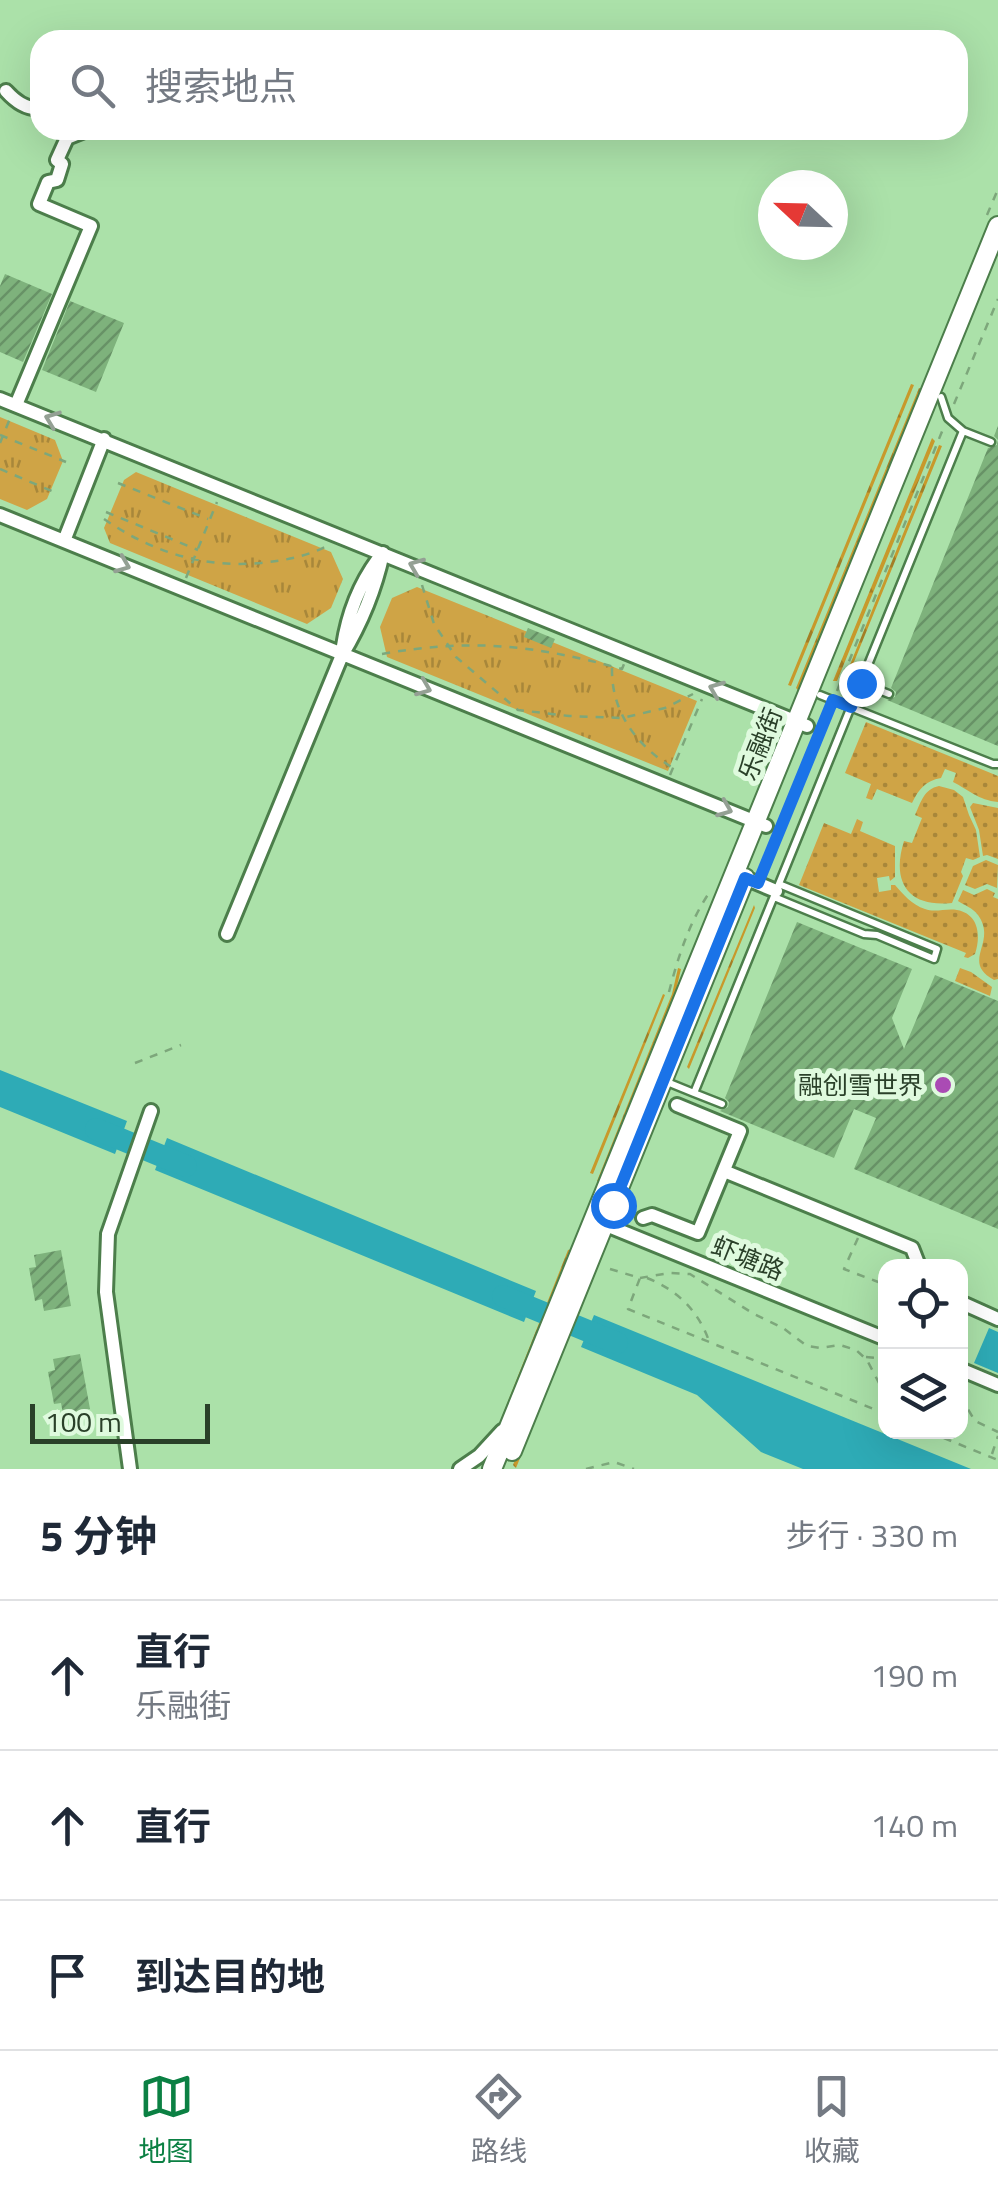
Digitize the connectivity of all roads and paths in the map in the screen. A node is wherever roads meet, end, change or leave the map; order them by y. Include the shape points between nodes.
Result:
1 (6, 91) dead end
2 (30, 108) edge
3 (66, 140) edge
4 (998, 226) edge
5 (998, 257) edge
6 (998, 299) edge
7 (941, 396) junction
8 (0, 399) edge
9 (16, 404) junction
10 (948, 418) junction
11 (964, 430) junction
12 (1, 436) edge
13 (104, 439) junction
14 (0, 442) edge
15 (991, 442) dead end
16 (66, 462) dead end
17 (0, 469) edge
18 (118, 483) dead end
19 (223, 488) junction
20 (54, 492) dead end
21 (106, 512) dead end
22 (0, 515) edge
23 (104, 519) dead end
24 (210, 520) junction
25 (344, 537) junction
26 (64, 541) junction
27 (198, 550) junction
28 (383, 553) junction
29 (194, 559) junction
30 (421, 569) junction
31 (182, 589) junction
32 (447, 645) junction
33 (628, 653) junction
34 (382, 654) dead end
35 (342, 655) junction
36 (612, 666) junction
37 (861, 683) junction
38 (707, 686) junction
39 (889, 694) dead end
40 (826, 697) junction
41 (851, 707) junction
42 (622, 718) junction
43 (802, 724) junction
44 (998, 764) edge
45 (673, 768) junction
46 (666, 786) junction
47 (761, 824) junction
48 (752, 881) junction
49 (776, 890) junction
50 (227, 934) dead end
51 (181, 1046) dead end
52 (135, 1063) dead end
53 (658, 1078) junction
54 (694, 1093) junction
55 (722, 1104) dead end
56 (677, 1105) dead end
57 (151, 1111) dead end
58 (724, 1171) junction
59 (643, 1218) dead end
60 (599, 1222) junction
61 (862, 1227) junction
62 (916, 1259) edge
63 (610, 1269) dead end
64 (640, 1278) junction
65 (647, 1278) junction
66 (878, 1283) edge
67 (968, 1306) edge
68 (996, 1318) edge
69 (878, 1336) edge
70 (710, 1342) junction
71 (546, 1353) junction
72 (864, 1357) junction
73 (878, 1358) edge
74 (968, 1372) edge
75 (878, 1381) edge
76 (998, 1384) edge
77 (968, 1409) edge
78 (878, 1411) edge
79 (513, 1417) junction
80 (998, 1434) edge
81 (948, 1439) edge
82 (990, 1456) junction
83 (998, 1460) edge
84 (130, 1469) edge
85 (460, 1469) edge
86 (492, 1469) edge
87 (505, 1469) edge
88 (586, 1469) edge
89 (634, 1469) edge

1 - 2 street
3 - 9 street via 58,180 48,182 39,204 90,226
4 - 43 street, 乐融街
5 - 7 street, 乐融街
6 - 10 path
7 - 10 lane
7 - 40 street, 乐融街
8 - 9 street
9 - 12 path
13 -> 9 street
10 - 11 lane
10 - 40 path
11 - 15 lane
11 - 37 lane
12 - 14 path
12 - 16 path
13 - 19 street
13 - 26 street
17 - 20 path
18 - 24 path
19 - 24 path
19 - 25 street
21 - 27 path
22 - 26 street
23 - 29 path via 139,542
24 - 27 path
25 - 28 street
25 - 29 path via 293,560
26 -> 31 street
27 - 29 path
30 -> 28 street
28 - 35 street via 364,579
29 - 31 path
30 - 32 path via 427,605
30 - 33 street
31 - 35 street
32 - 34 path
32 - 36 path via 535,649
32 - 42 path via 518,710
33 - 36 path via 622,669
33 - 38 street
35 -> 46 street
35 - 50 street
36 - 42 path
37 - 39 lane
37 - 41 lane
38 - 42 path via 680,703
43 -> 38 street
38 - 45 path
40 - 41 lane
40 - 43 street, 乐融街
40 - 48 path
41 - 44 lane
41 - 49 lane
42 - 45 path
43 - 47 street, 乐融街
45 - 46 path
46 -> 47 street
47 - 48 street, 乐融街
47 - 53 street, 乐融街
48 - 49 street
48 - 53 street, 乐融街
49 - 49 lane via 864,934 934,958 938,949
49 - 54 lane
51 - 52 path
53 - 54 lane
53 - 60 street, 乐融街
54 - 55 lane
56 - 58 street via 740,1131
57 - 84 street via 108,1234 106,1292
58 - 59 street via 698,1233 652,1215
58 - 61 street
60 - 69 street, 虾塘路
60 - 71 street, 乐融街
61 - 62 street via 912,1248
61 - 66 path via 844,1269
63 - 64 path
64 - 65 path
64 - 70 path via 628,1309
65 - 70 path via 689,1305
65 - 72 path via 690,1274 807,1346 845,1345
67 - 68 street
70 - 78 path
71 - 79 street
71 - 87 street
72 - 73 path
72 - 75 path
74 - 76 street
77 - 80 path
79 - 85 street
79 - 86 street
80 - 82 path
81 - 82 path
82 - 83 path
88 - 89 path via 614,1462

